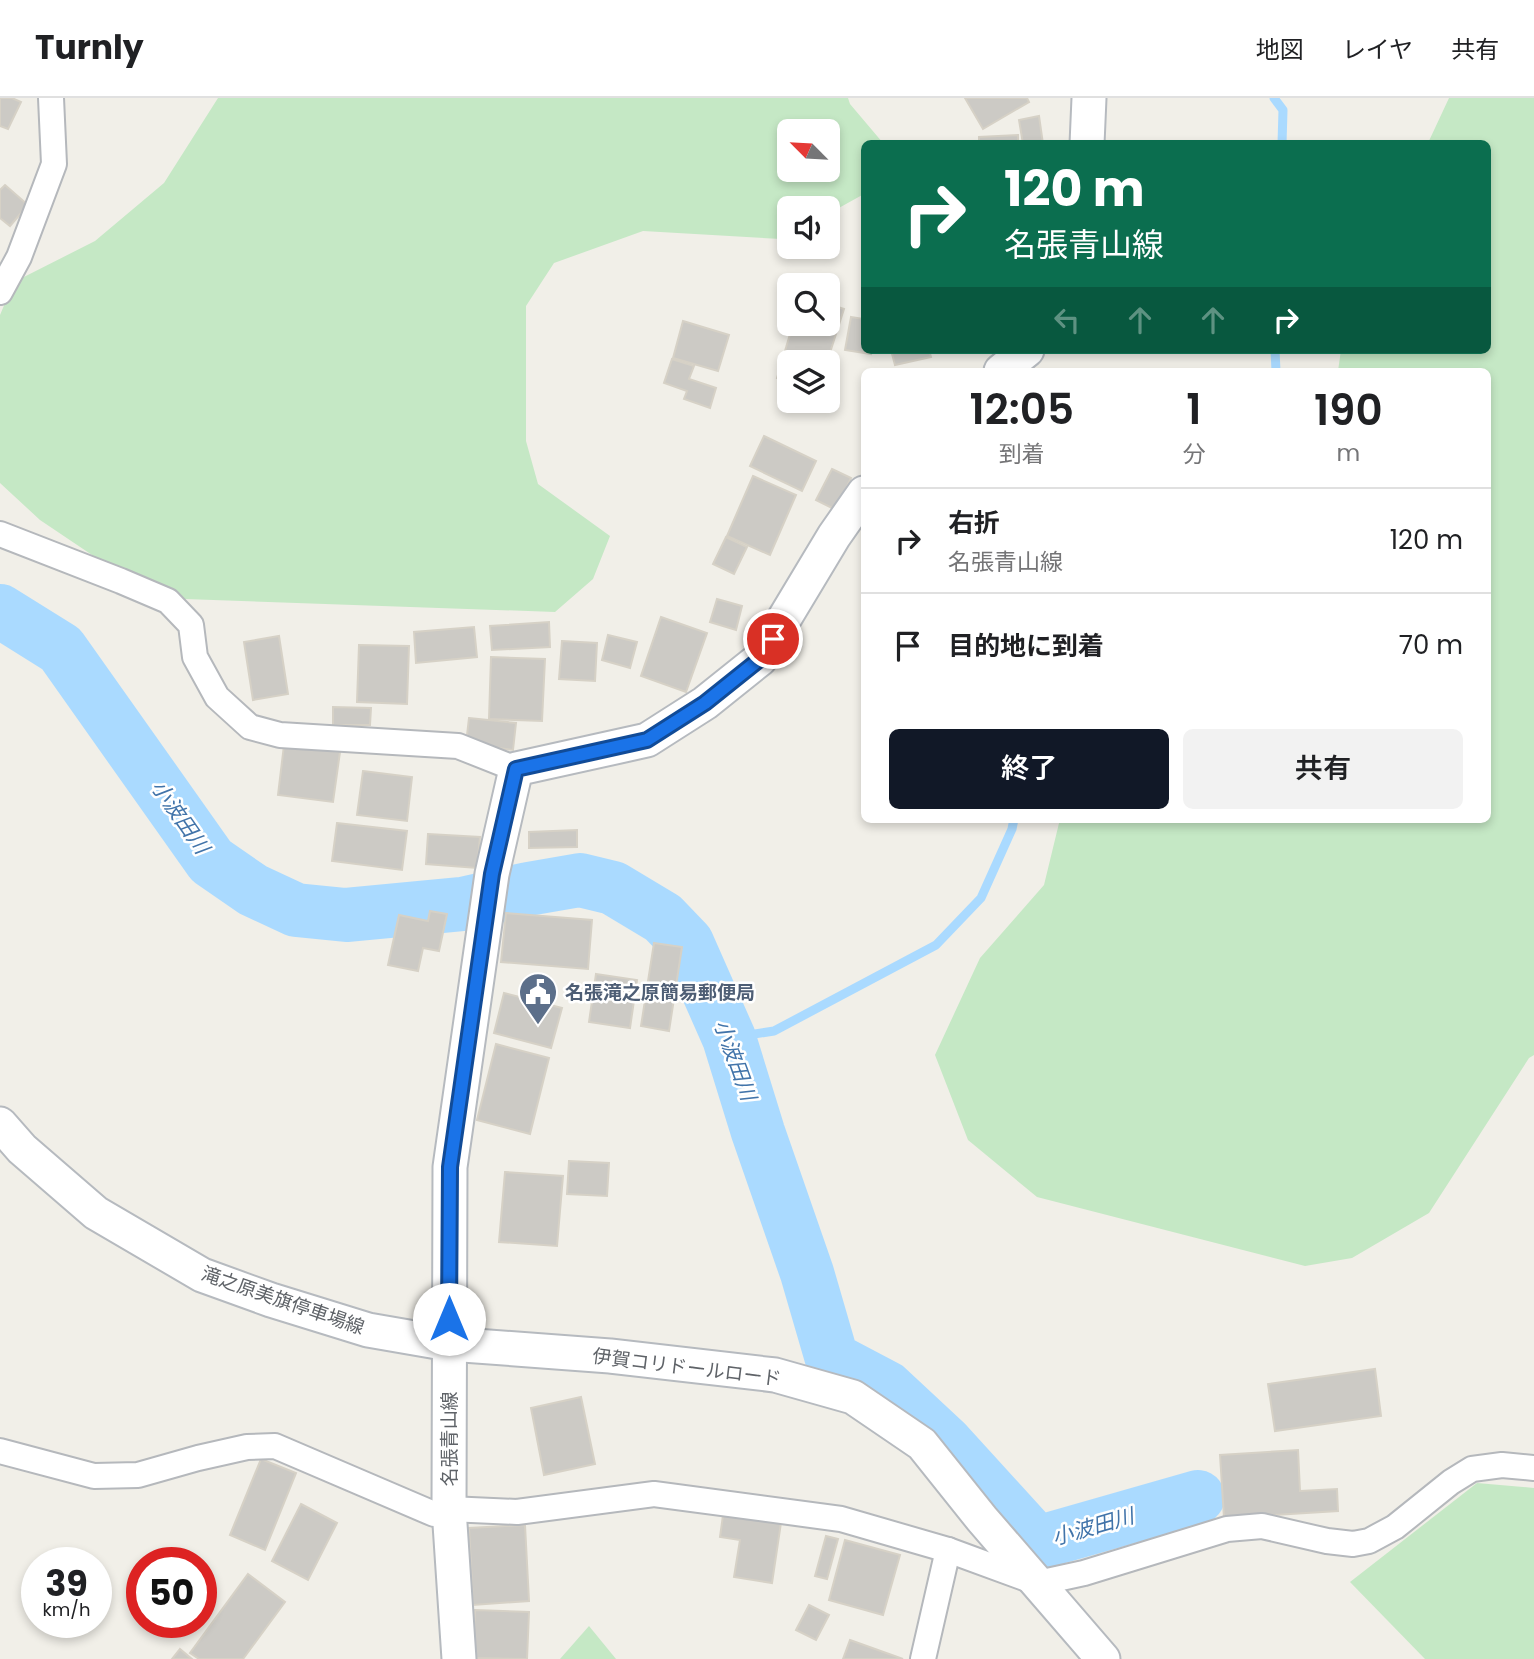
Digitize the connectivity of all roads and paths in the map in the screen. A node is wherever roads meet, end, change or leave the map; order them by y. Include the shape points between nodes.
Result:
1 (51, 98) edge
2 (1089, 98) edge
3 (1087, 140) edge
4 (0, 292) edge
5 (1022, 354) edge
6 (1005, 368) edge
7 (861, 497) edge
8 (0, 534) edge
9 (516, 769) junction
10 (0, 1124) edge
11 (449, 1344) junction
12 (0, 1451) edge
13 (1534, 1468) edge
14 (449, 1509) junction
15 (948, 1550) junction
16 (1038, 1583) junction
17 (459, 1659) edge
18 (923, 1659) edge
19 (1103, 1659) edge

1 - 4 street via 54,164 19,257
2 - 3 main road
5 - 6 main road
7 - 9 main road via 760,659 705,703 647,740
8 - 9 street via 168,601 191,625 195,657 217,697 250,727 280,735 458,746
9 - 11 main road, 名張青山線 via 492,874 450,1167
10 - 11 main road, 滝之原美旗停車場線 via 22,1150 96,1213 202,1275 368,1330
11 - 14 main road, 名張青山線
11 - 16 main road, 伊賀コリドールロード via 775,1375 853,1397 922,1444
12 - 14 street via 105,1476 138,1475 247,1447 275,1446 434,1514
13 - 16 street via 1502,1465 1472,1469 1369,1541 1327,1541 1262,1526 1227,1529
14 - 15 street via 517,1512 654,1494 841,1519
14 - 17 main road, 名張青山線
15 - 16 street
15 - 18 street
16 - 19 main road, 伊賀コリドールロード

